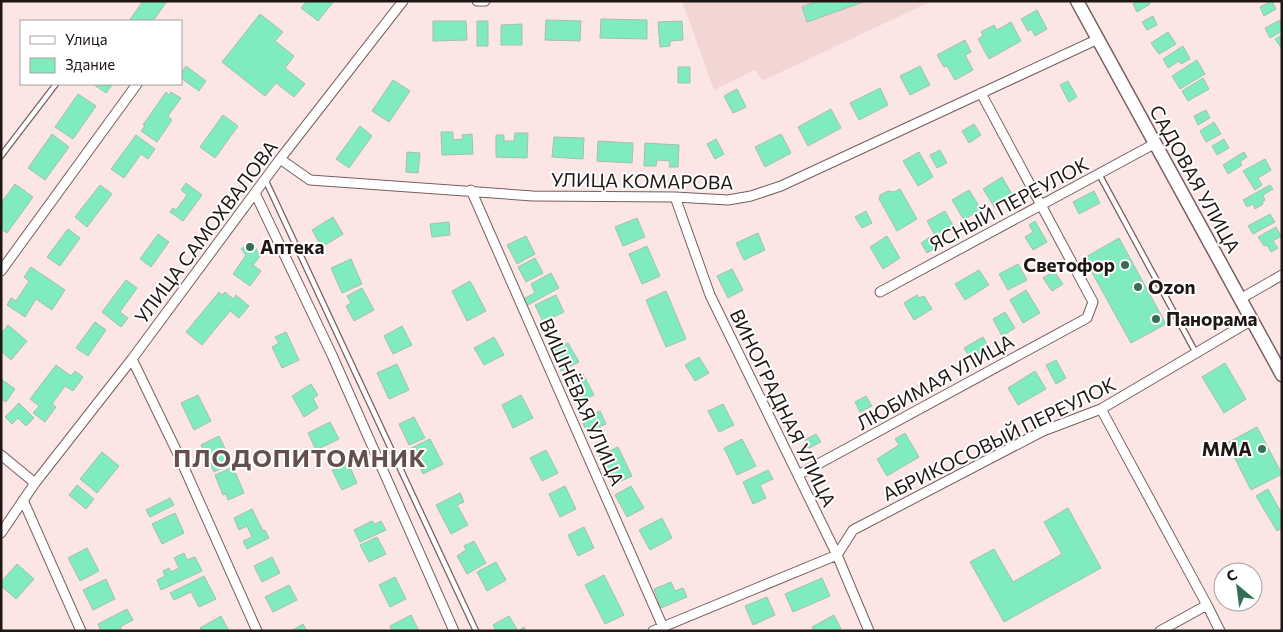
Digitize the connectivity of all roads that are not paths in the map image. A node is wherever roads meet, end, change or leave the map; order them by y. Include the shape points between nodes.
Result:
1 (403, 1) edge
2 (477, 1) edge
3 (485, 1) edge
4 (1076, 1) edge
5 (1096, 40) junction
6 (55, 85) edge
7 (136, 85) edge
8 (981, 93) junction
9 (1154, 144) junction
10 (1, 156) edge
11 (280, 159) junction
12 (1099, 174) junction
13 (265, 179) junction
14 (471, 190) junction
15 (255, 193) junction
16 (675, 197) junction
17 (1041, 205) junction
18 (1, 270) edge
19 (1282, 275) edge
20 (880, 292) dead end
21 (1240, 299) junction
22 (1252, 320) junction
23 (1196, 353) junction
24 (132, 359) junction
25 (1282, 374) edge
26 (1101, 410) junction
27 (1, 455) edge
28 (798, 475) junction
29 (35, 482) junction
30 (23, 500) junction
31 (1, 533) edge
32 (837, 555) junction
33 (1207, 605) junction
34 (663, 627) junction
35 (81, 631) edge
36 (256, 631) edge
37 (454, 631) edge
38 (476, 631) edge
39 (653, 631) edge
40 (869, 631) edge
41 (1160, 631) edge
42 (1220, 631) edge

1 - 11 street, УЛИЦА САМОХВАЛОВА
2 - 3 street
4 - 5 main road, САДОВАЯ УЛИЦА
5 - 8 street, УЛИЦА КОМАРОВА
5 - 9 main road, САДОВАЯ УЛИЦА
6 - 10 lane
7 - 18 street
8 - 16 street, УЛИЦА КОМАРОВА via 780,186 751,196 728,200
8 - 17 street
9 - 12 street, ЯСНЫЙ ПЕРЕУЛОК
9 - 21 main road, САДОВАЯ УЛИЦА
11 - 13 street, УЛИЦА САМОХВАЛОВА
11 - 14 street, УЛИЦА КОМАРОВА via 310,180
12 - 17 street, ЯСНЫЙ ПЕРЕУЛОК
12 - 23 lane
13 - 15 street, УЛИЦА САМОХВАЛОВА
13 - 38 lane
14 - 16 street, УЛИЦА КОМАРОВА via 533,196
14 - 34 street, ВИШНЁВАЯ УЛИЦА
15 - 24 street, УЛИЦА САМОХВАЛОВА
15 - 37 street via 332,355
16 - 28 street, ВИНОГРАДНАЯ УЛИЦА via 710,295
17 - 20 street, ЯСНЫЙ ПЕРЕУЛОК
17 - 28 street, ЛЮБИМАЯ УЛИЦА via 1093,302 1087,318
19 - 21 street
21 - 22 main road, САДОВАЯ УЛИЦА
22 - 23 street, АБРИКОСОВЫЙ ПЕРЕУЛОК
22 - 25 main road, САДОВАЯ УЛИЦА
23 - 26 street, АБРИКОСОВЫЙ ПЕРЕУЛОК
24 - 29 street, УЛИЦА САМОХВАЛОВА
24 - 36 street
26 - 32 street, АБРИКОСОВЫЙ ПЕРЕУЛОК via 1043,431 854,530
26 - 33 street
27 - 29 street
28 - 32 street, ВИНОГРАДНАЯ УЛИЦА
29 - 30 street, УЛИЦА САМОХВАЛОВА
30 - 31 street, УЛИЦА САМОХВАЛОВА
30 - 35 street
32 - 34 street
32 - 40 street, ВИНОГРАДНАЯ УЛИЦА
33 - 41 street
33 - 42 street
34 - 39 street

